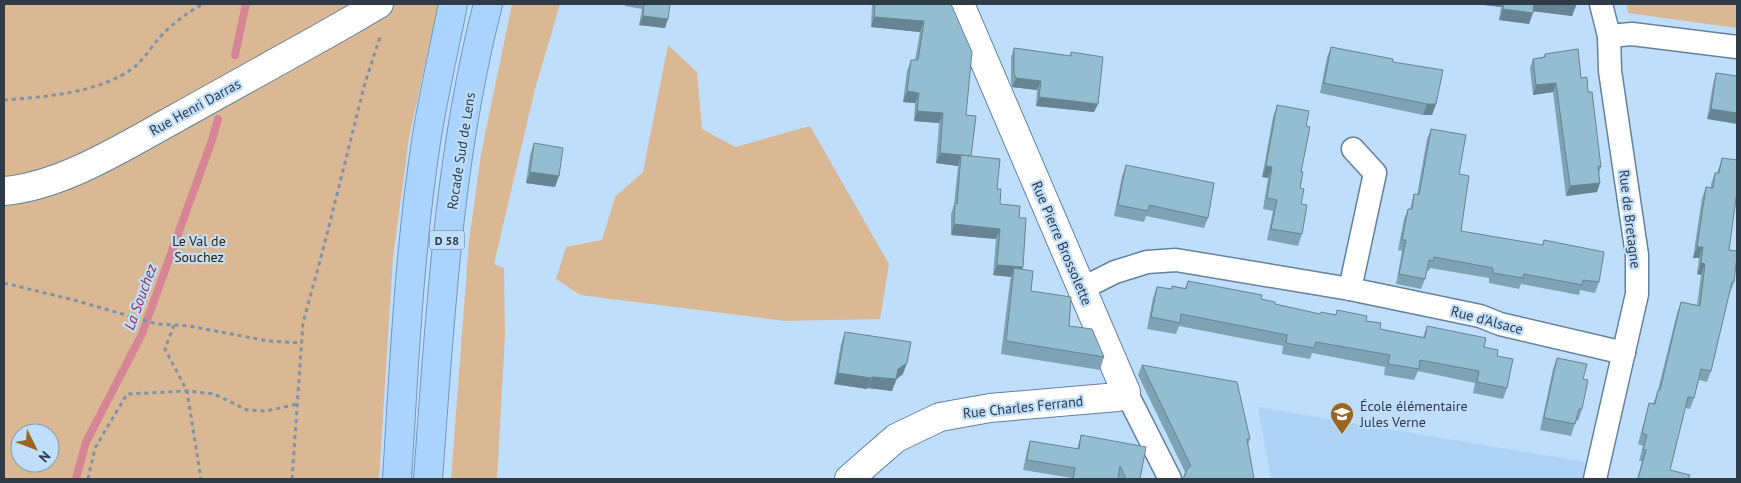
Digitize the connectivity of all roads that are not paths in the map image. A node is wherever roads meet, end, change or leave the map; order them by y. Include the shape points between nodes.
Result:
1 (379, 4) edge
2 (454, 4) edge
3 (488, 4) edge
4 (960, 4) edge
5 (1601, 4) edge
6 (1609, 36) junction
7 (1737, 47) edge
8 (1353, 149) dead end
9 (4, 191) edge
10 (1081, 289) junction
11 (1350, 289) junction
12 (1624, 353) junction
13 (1126, 392) junction
14 (1597, 471) edge
15 (397, 479) edge
16 (428, 479) edge
17 (849, 479) edge
18 (1170, 479) edge

1 - 9 street, Rue Henri Darras via 103,158 53,179
2 - 15 highway, D 58 via 426,141 415,230
3 - 16 highway, Rocade Sud de Lens / D 58 via 459,148 447,241
4 - 10 street, Rue Pierre Brossolette
5 - 6 street, Rue de Bretagne
6 - 7 street via 1632,34
6 - 12 street, Rue de Bretagne via 1610,71 1637,255 1637,294
8 - 11 street via 1375,173
10 - 11 street, Rue d'Alsace via 1115,272 1146,262 1176,260
10 - 13 street, Rue Pierre Brossolette
11 - 12 street, Rue d'Alsace via 1480,316 1500,324
12 - 14 street, Rue de Bretagne
13 - 17 street, Rue Charles Ferrand via 1118,397 990,408 940,417 896,438
13 - 18 street, Rue Pierre Brossolette

